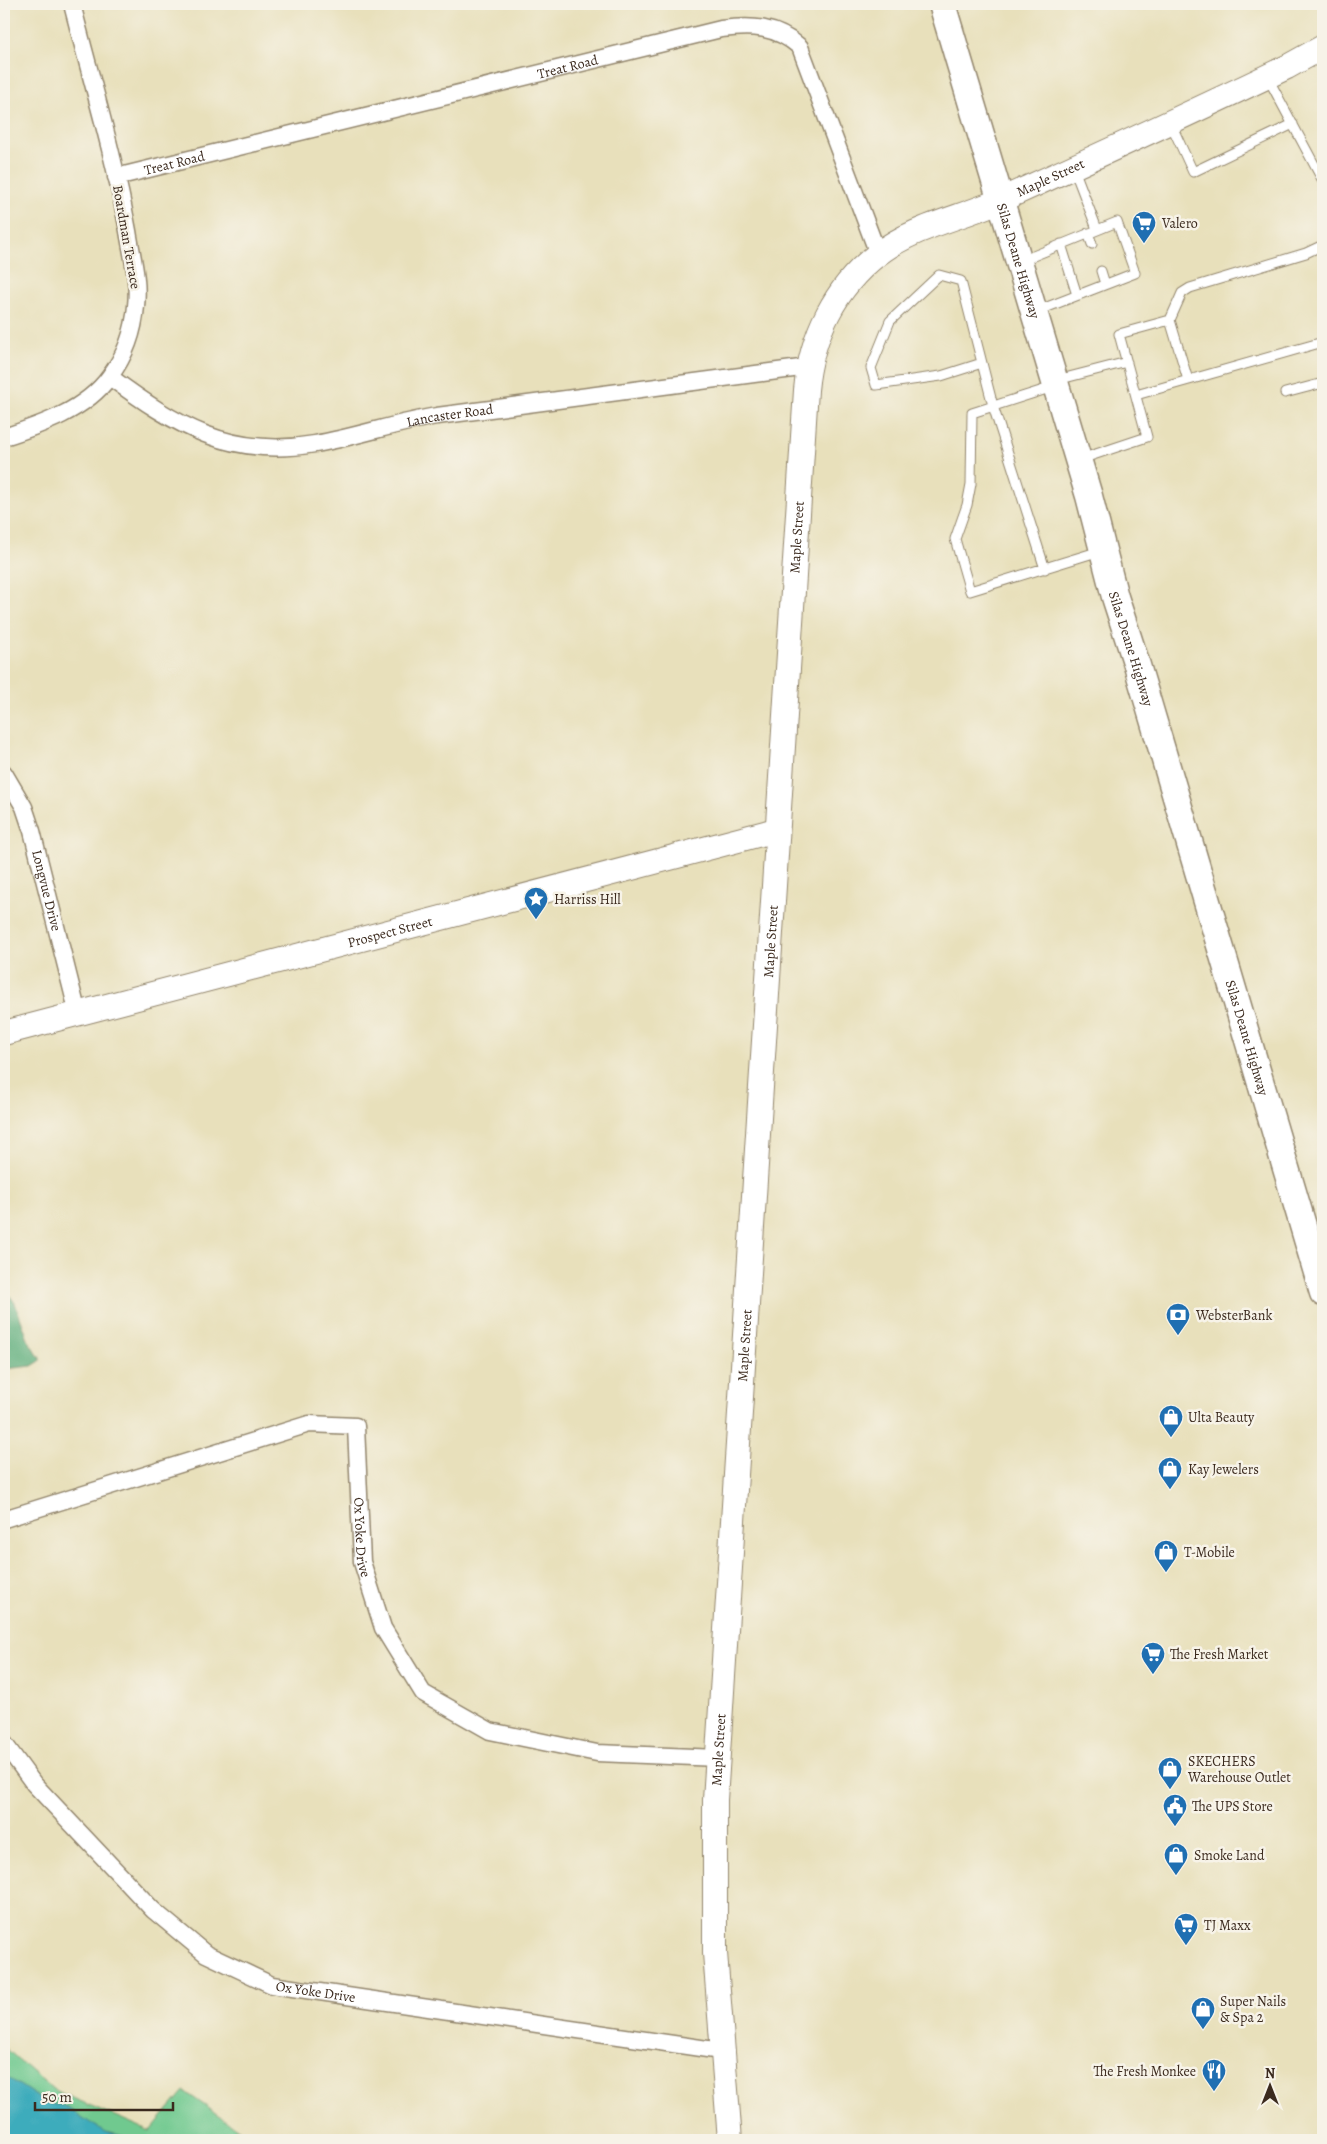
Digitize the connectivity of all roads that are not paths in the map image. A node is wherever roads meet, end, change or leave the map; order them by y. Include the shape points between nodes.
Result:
1 (72, 4) edge
2 (942, 4) edge
3 (1323, 47) edge
4 (1267, 77) junction
5 (1170, 122) junction
6 (1293, 124) junction
7 (1073, 167) junction
8 (116, 177) junction
9 (1323, 182) edge
10 (1001, 200) junction
11 (1093, 231) junction
12 (1061, 244) junction
13 (1092, 244) dead end
14 (1323, 245) edge
15 (878, 254) junction
16 (1019, 262) junction
17 (1101, 271) dead end
18 (1105, 284) junction
19 (1077, 295) junction
20 (1034, 312) junction
21 (1170, 320) junction
22 (1323, 342) edge
23 (1127, 362) junction
24 (982, 363) junction
25 (808, 367) junction
26 (110, 377) junction
27 (1188, 380) junction
28 (1055, 383) junction
29 (1323, 383) edge
30 (1285, 393) dead end
31 (1136, 395) junction
32 (993, 406) junction
33 (4, 438) edge
34 (1078, 460) junction
35 (1103, 550) junction
36 (1045, 569) junction
37 (4, 773) edge
38 (776, 830) junction
39 (78, 1014) junction
40 (4, 1033) edge
41 (1323, 1294) edge
42 (4, 1519) edge
43 (4, 1743) edge
44 (718, 1758) junction
45 (721, 2052) junction
46 (730, 2140) edge

1 - 8 street, Boardman Terrace
2 - 10 main road, Silas Deane Highway
3 - 4 main road, Maple Street
4 - 5 main road, Maple Street
4 - 6 lane
5 - 6 lane via 1193,172
5 - 7 main road, Maple Street
6 - 9 lane
7 - 10 main road, Maple Street
7 - 11 lane
8 - 15 street, Treat Road via 721,29 756,27 788,36 800,47
8 - 26 street, Boardman Terrace via 137,282 137,305 127,347
10 - 15 main road, Maple Street via 908,236
10 - 16 main road, Silas Deane Highway
11 - 12 lane
11 - 13 lane
11 - 18 lane via 1117,222 1134,273
12 - 16 lane
12 - 19 lane
14 - 21 lane via 1190,288 1182,293
15 - 25 main road, Maple Street via 850,282 826,315
16 - 20 main road, Silas Deane Highway
17 - 18 lane
18 - 19 lane
19 - 20 lane
20 - 28 main road, Silas Deane Highway
21 - 23 lane via 1119,334
21 - 27 lane
22 - 27 lane
23 - 28 lane
23 - 31 lane
24 - 24 lane via 960,281 939,276 890,321 871,368 876,385 941,376
24 - 32 lane
25 - 26 street, Lancaster Road via 437,416 382,426 317,444 274,448 231,444 188,428
25 - 38 main road, Maple Street
26 - 33 street, Boardman Terrace via 78,405
27 - 31 lane
28 - 32 lane
28 - 34 main road, Silas Deane Highway
29 - 30 lane
31 - 34 lane via 1147,437
32 - 36 lane
32 - 36 lane via 972,413 971,484 955,539 970,591
34 - 35 main road, Silas Deane Highway
35 - 36 lane
35 - 41 main road, Silas Deane Highway
37 - 39 street, Longvue Drive via 24,806 32,831
38 - 39 main road, Prospect Street
38 - 44 main road, Maple Street
39 - 40 main road, Prospect Street
42 - 44 street, Ox Yoke Drive via 309,1424 356,1426 362,1562 382,1628 423,1693 490,1731 597,1753
43 - 45 street, Ox Yoke Drive via 34,1784 154,1910 206,1954 272,1985
44 - 45 main road, Maple Street via 715,1953
45 - 46 main road, Maple Street

